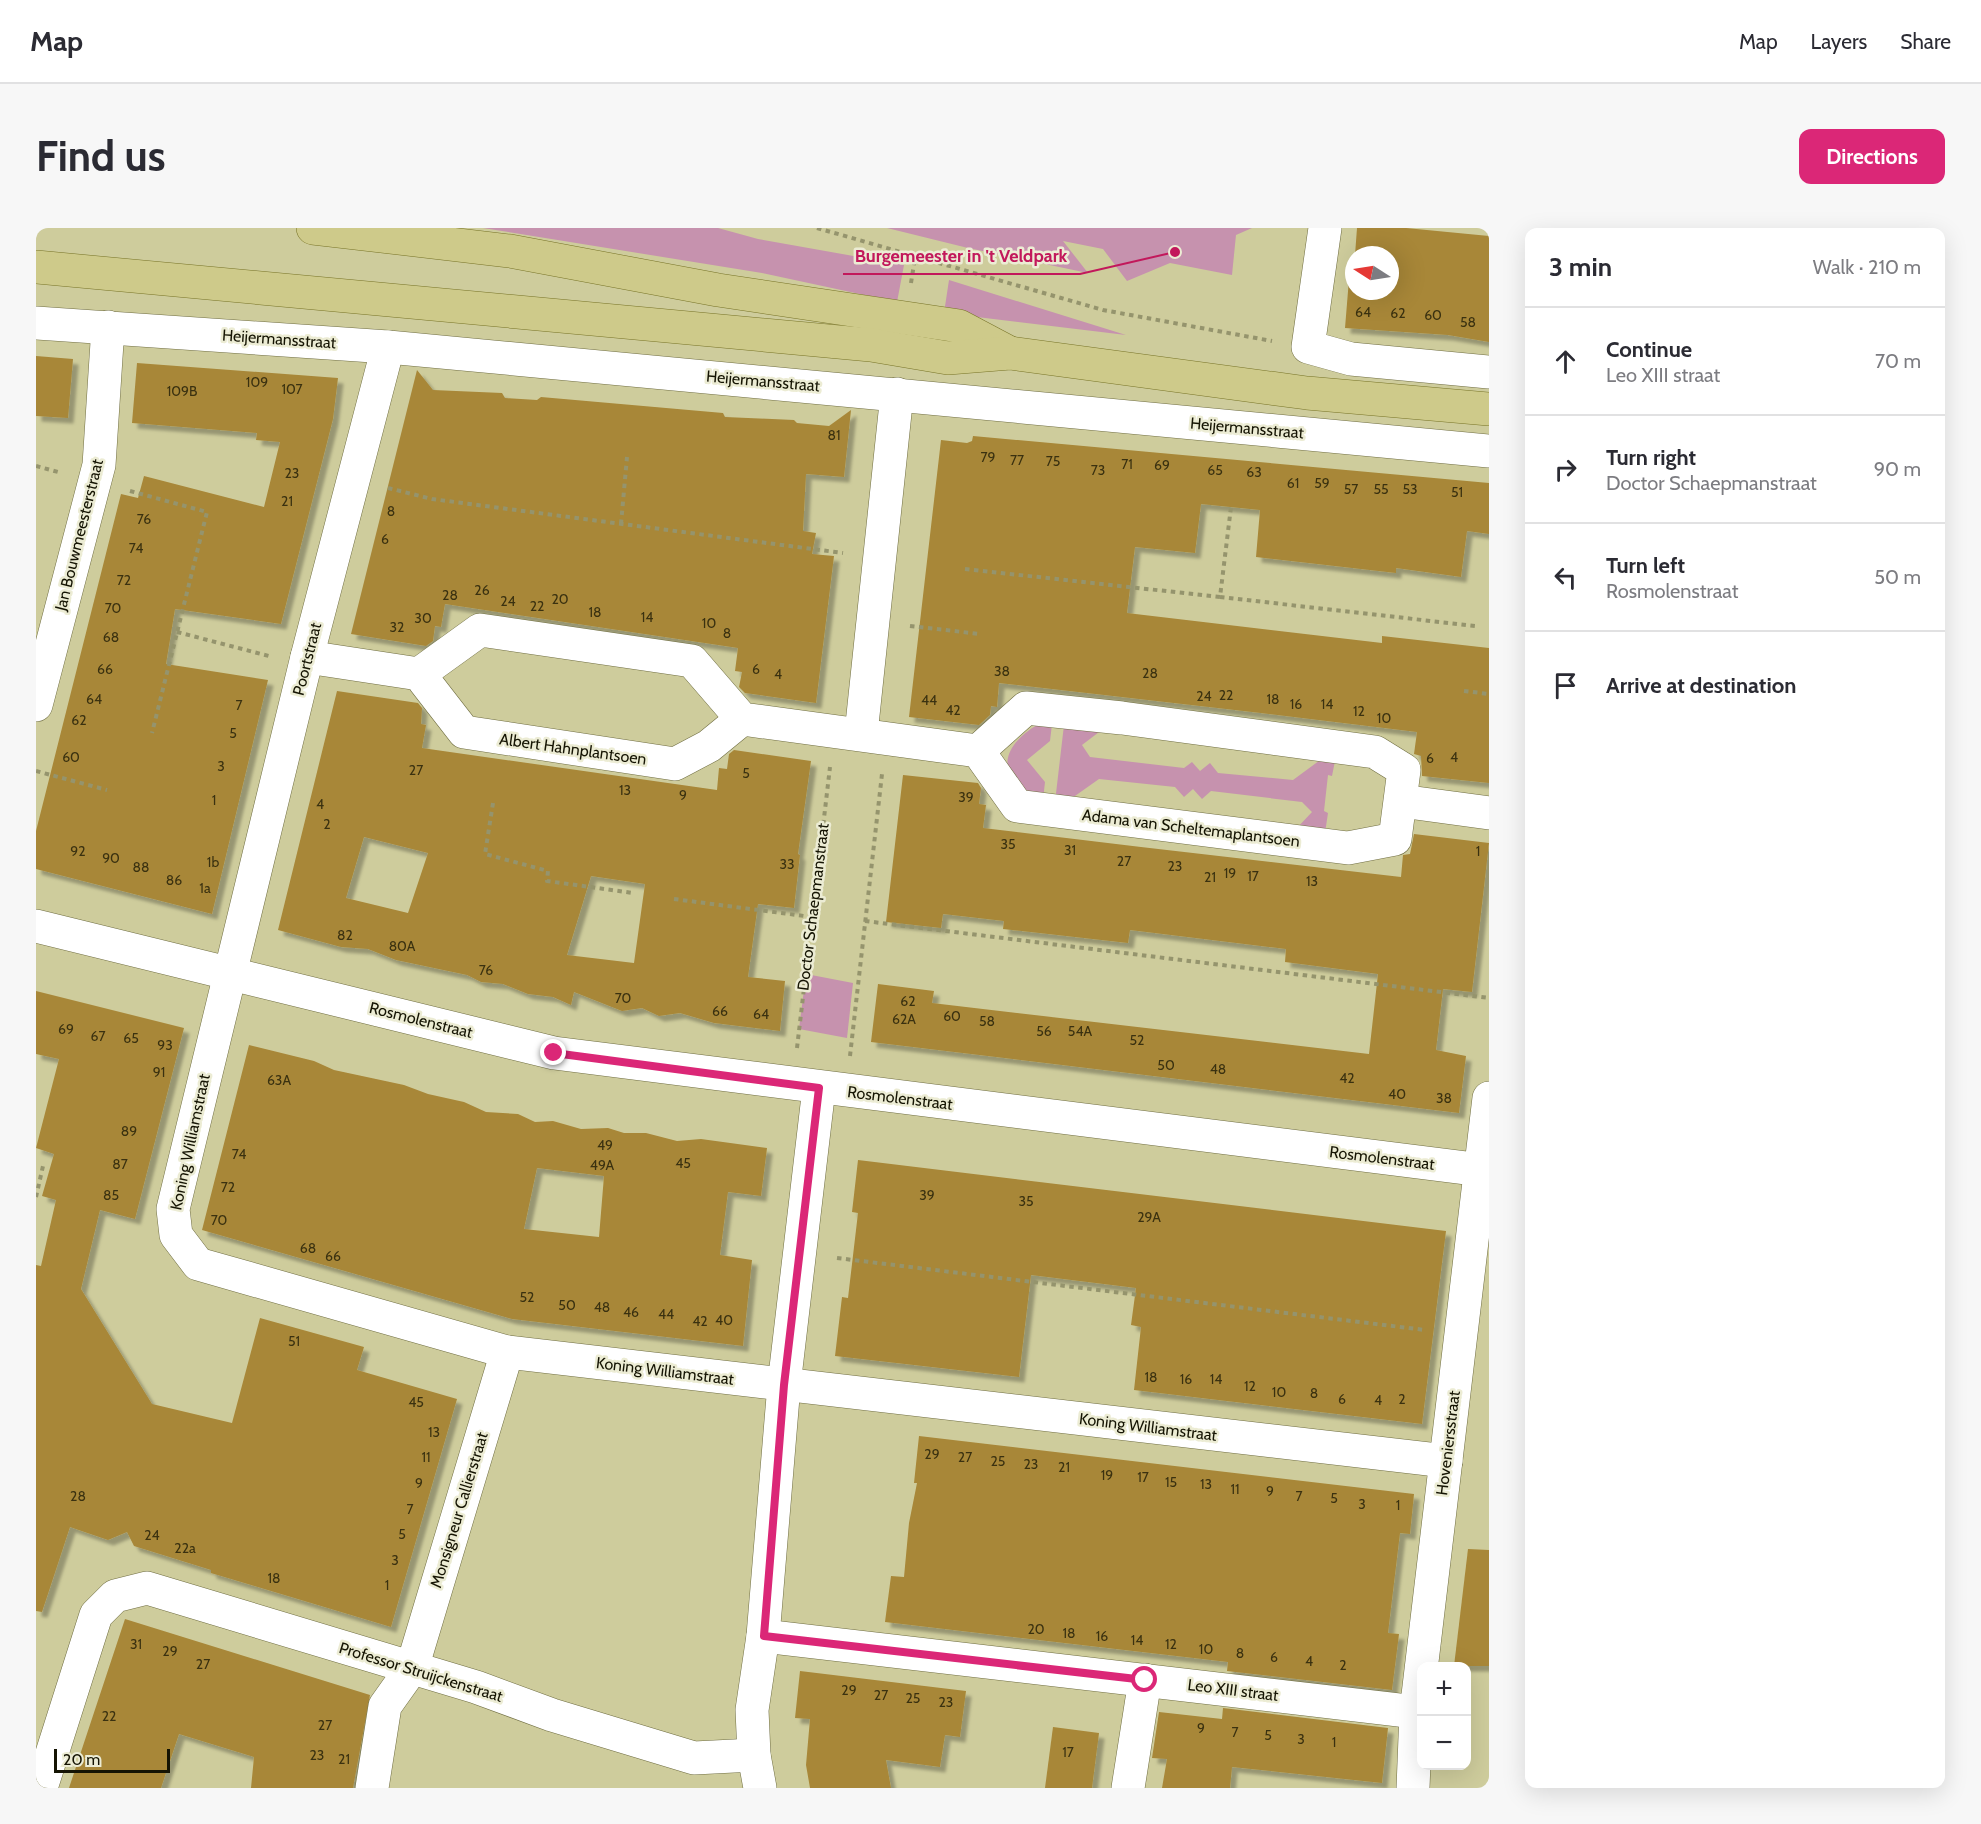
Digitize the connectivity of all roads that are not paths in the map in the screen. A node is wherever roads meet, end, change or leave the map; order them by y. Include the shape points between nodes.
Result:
1 (313, 228) edge
2 (1325, 228) edge
3 (36, 267) edge
4 (36, 324) edge
5 (108, 327) junction
6 (388, 347) junction
7 (1010, 353) junction
8 (1489, 372) edge
9 (897, 394) junction
10 (1489, 409) edge
11 (1489, 451) edge
12 (306, 661) junction
13 (419, 674) junction
14 (36, 705) edge
15 (742, 719) junction
16 (861, 734) junction
17 (978, 751) junction
18 (1401, 801) junction
19 (1489, 813) edge
20 (36, 926) edge
21 (230, 972) junction
22 (819, 1088) junction
23 (1489, 1098) edge
24 (1485, 1171) edge
25 (507, 1352) junction
26 (784, 1385) junction
27 (1446, 1461) junction
28 (764, 1636) junction
29 (412, 1668) junction
30 (1145, 1680) junction
31 (1416, 1712) junction
32 (754, 1755) junction
33 (41, 1788) edge
34 (372, 1788) edge
35 (760, 1788) edge
36 (1128, 1788) edge
37 (1413, 1788) edge

1 - 7 main road via 510,251 718,290 958,326
2 - 8 street via 1308,347 1351,359
3 - 7 main road via 871,345 948,358
4 - 5 street, Heijermansstraat
5 - 6 street, Heijermansstraat
5 - 14 street, Jan Bouwmeesterstraat via 99,465
6 - 9 street, Heijermansstraat
6 - 12 street, Poortstraat
7 - 10 main road via 1307,393
9 - 11 street, Heijermansstraat
9 - 16 street
12 - 13 street
12 - 21 street, Poortstraat
13 - 15 street via 480,630 692,661
13 - 15 street, Albert Hahnplantsoen via 465,732 675,764 709,746
15 - 16 street
16 - 17 street
17 - 18 street, Adama van Scheltemaplantsoen via 1026,708 1122,718 1375,752 1404,770
17 - 18 street, Adama van Scheltemaplantsoen via 1017,806 1348,848 1395,838
18 - 19 street
20 - 21 street, Rosmolenstraat
21 - 22 street, Rosmolenstraat via 554,1053
21 - 25 street, Koning Williamstraat via 173,1209 176,1235 198,1264
22 - 24 street, Rosmolenstraat
22 - 26 street
23 - 24 street, Hoveniersstraat
24 - 27 street, Hoveniersstraat
25 - 26 street, Koning Williamstraat
25 - 29 street, Monsigneur Callierstraat
26 - 27 street, Koning Williamstraat
26 - 28 street
27 - 31 street, Hoveniersstraat
28 - 30 street, Leo XIII straat
28 - 32 street via 752,1710
29 - 32 street, Professor Struijckenstraat via 694,1758
29 - 33 street, Professor Struijckenstraat via 147,1588 115,1596 96,1616
29 - 34 street, Monsigneur Callierstraat via 385,1706
30 - 31 street, Leo XIII straat
30 - 36 street
31 - 37 street, Hoveniersstraat
32 - 35 street

